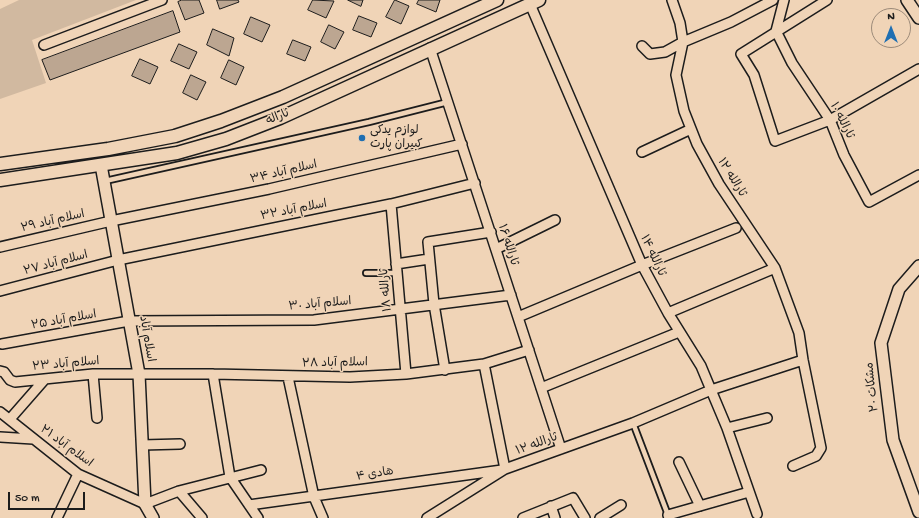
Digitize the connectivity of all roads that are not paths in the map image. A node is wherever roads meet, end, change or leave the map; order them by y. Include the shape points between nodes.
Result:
1 (162, 0) edge
2 (497, 0) edge
3 (672, 0) edge
4 (773, 0) edge
5 (784, 0) edge
6 (827, 0) edge
7 (907, 0) edge
8 (534, 2) edge
9 (919, 18) edge
10 (776, 31) junction
11 (683, 42) junction
12 (44, 45) dead end
13 (642, 46) dead end
14 (430, 48) junction
15 (919, 69) edge
16 (340, 72) junction
17 (347, 88) junction
18 (448, 102) junction
19 (830, 120) junction
20 (691, 129) junction
21 (462, 144) junction
22 (642, 152) dead end
23 (0, 164) edge
24 (102, 165) junction
25 (919, 175) edge
26 (0, 180) edge
27 (104, 181) junction
28 (475, 183) junction
29 (392, 204) junction
30 (555, 220) dead end
31 (111, 221) junction
32 (736, 228) dead end
33 (491, 232) junction
34 (0, 247) edge
35 (496, 249) junction
36 (429, 259) junction
37 (118, 260) junction
38 (642, 265) junction
39 (919, 266) edge
40 (775, 268) junction
41 (397, 269) junction
42 (366, 273) dead end
43 (0, 291) edge
44 (511, 295) junction
45 (434, 304) junction
46 (400, 308) junction
47 (668, 314) junction
48 (518, 317) junction
49 (129, 321) junction
50 (680, 332) junction
51 (2, 344) dead end
52 (529, 350) junction
53 (802, 360) junction
54 (484, 364) junction
55 (445, 370) junction
56 (0, 371) edge
57 (93, 374) junction
58 (139, 374) junction
59 (213, 374) junction
60 (406, 374) junction
61 (288, 377) junction
62 (45, 379) junction
63 (541, 388) junction
64 (712, 390) junction
65 (0, 412) edge
66 (97, 418) dead end
67 (767, 418) dead end
68 (10, 419) junction
69 (633, 424) junction
70 (727, 428) junction
71 (0, 437) edge
72 (33, 439) junction
73 (142, 444) junction
74 (180, 444) dead end
75 (561, 449) junction
76 (679, 462) dead end
77 (793, 466) dead end
78 (505, 469) junction
79 (261, 470) dead end
80 (78, 474) junction
81 (230, 477) junction
82 (179, 491) junction
83 (749, 492) junction
84 (314, 497) junction
85 (145, 504) junction
86 (250, 505) junction
87 (621, 505) dead end
88 (551, 506) junction
89 (700, 506) junction
90 (919, 512) edge
91 (757, 514) dead end
92 (669, 516) edge
93 (57, 518) edge
94 (154, 518) edge
95 (202, 518) edge
96 (258, 518) edge
97 (323, 518) edge
98 (427, 518) edge
99 (523, 518) edge
100 (555, 518) edge
101 (585, 518) edge
102 (600, 518) edge

1 - 12 street
2 - 16 main road, ثاراله
3 - 11 street, ثارالله ۱۲
4 - 11 street via 731,22
5 - 10 street
6 - 10 street
7 - 9 street
8 - 14 main road, ثاراله
8 - 38 street, ثارالله ۱۴
10 - 19 street, ثارالله ۱۰ via 792,63
10 - 19 street via 742,54 754,75 775,141
11 - 13 street via 658,54 650,54
11 - 20 street, ثارالله ۱۲ via 676,75
14 - 17 main road, ثاراله
14 - 18 street, ثارالله ۱۶
15 - 19 street
16 - 17 main road
16 - 23 main road, ثاراله via 221,122 175,136 108,149
17 - 24 main road, ثاراله via 226,139 177,153
18 - 21 street, ثارالله ۱۶
18 - 27 lane
19 - 25 street, ثارالله ۱۰ via 844,155 869,202
20 - 22 street
20 - 40 street, ثارالله ۱۲ via 719,184
21 - 28 street, ثارالله ۱۶
21 - 31 street, اسلام آباد ۳۴ via 269,189
24 - 26 main road, ثاراله
24 - 27 street, اسلام آباد
27 - 31 street, اسلام آباد
28 - 29 street, اسلام آباد ۳۲
28 - 33 street, ثارالله ۱۶
29 - 37 street, اسلام آباد ۳۲
29 - 41 street, ثارالله ۱۸
30 - 35 street
31 - 34 street, اسلام آباد ۲۹
31 - 37 street, اسلام آباد
32 - 38 street
33 - 35 street, ثارالله ۱۶
33 - 36 street via 428,242
35 - 44 street, ثارالله ۱۶
36 - 41 street
36 - 45 street
37 - 43 street, اسلام آباد ۲۷
37 - 49 street, اسلام آباد
38 - 47 street, ثارالله ۱۴
38 - 48 street
39 - 90 street, مشکات ۲۰ via 899,289 882,343 892,440
40 - 47 street
40 - 53 street, ثارالله ۱۲ via 800,333
41 - 42 lane
41 - 46 street, ثارالله ۱۸
44 - 45 street, اسلام آباد ۳۰
44 - 48 street, ثارالله ۱۶
45 - 46 street, اسلام آباد ۳۰
45 - 55 street
46 - 49 street, اسلام آباد ۳۰ via 314,320
46 - 60 street, ثارالله ۱۸
47 - 50 street, ثارالله ۱۴
48 - 52 street, ثارالله ۱۶
49 - 51 street, اسلام آباد ۲۵
49 - 58 street, اسلام آباد
50 - 63 street
50 - 64 street, ثارالله ۱۴
52 - 54 street, اسلام آباد ۲۸
52 - 63 street, ثارالله ۱۶
53 - 64 street, ثارالله ۱۲
53 - 77 street, ثارالله ۱۲ via 821,448 816,456
54 - 55 street, اسلام آباد ۲۸
54 - 78 street
55 - 60 street, اسلام آباد ۲۸
56 - 62 street, اسلام آباد ۲۳ via 15,382
57 - 58 street, اسلام آباد ۲۳
57 - 62 street, اسلام آباد ۲۳
57 - 66 street
58 - 59 street, اسلام آباد ۲۸
58 - 73 street, اسلام آباد
59 - 61 street, اسلام آباد ۲۸
59 - 81 street
60 - 61 street, اسلام آباد ۲۸ via 350,378
61 - 84 street
62 - 68 street
63 - 75 street, ثارالله ۱۶
64 - 69 street, ثارالله ۱۲
64 - 70 street, ثارالله ۱۴
65 - 68 street, اسلام آباد ۲۱
67 - 70 street
68 - 72 street, اسلام آباد ۲۱
69 - 75 street, ثارالله ۱۲
69 - 92 lane
70 - 83 street, ثارالله ۱۴
71 - 72 street
72 - 80 street, اسلام آباد ۲۱
73 - 74 street
73 - 85 street, اسلام آباد
75 - 78 street, ثارالله ۱۲
76 - 89 street
78 - 84 street, هادی ۴
78 - 98 street
79 - 81 street
80 - 85 street, اسلام آباد ۲۱
80 - 93 street
81 - 82 street
81 - 86 street
82 - 85 street
82 - 95 street
83 - 89 street
83 - 91 street, ثارالله ۱۴
84 - 86 street, هادی ۴
84 - 97 street
85 - 94 street, اسلام آباد
86 - 96 street
87 - 102 street
88 - 99 street
88 - 100 street
88 - 101 street via 573,498
89 - 92 street

